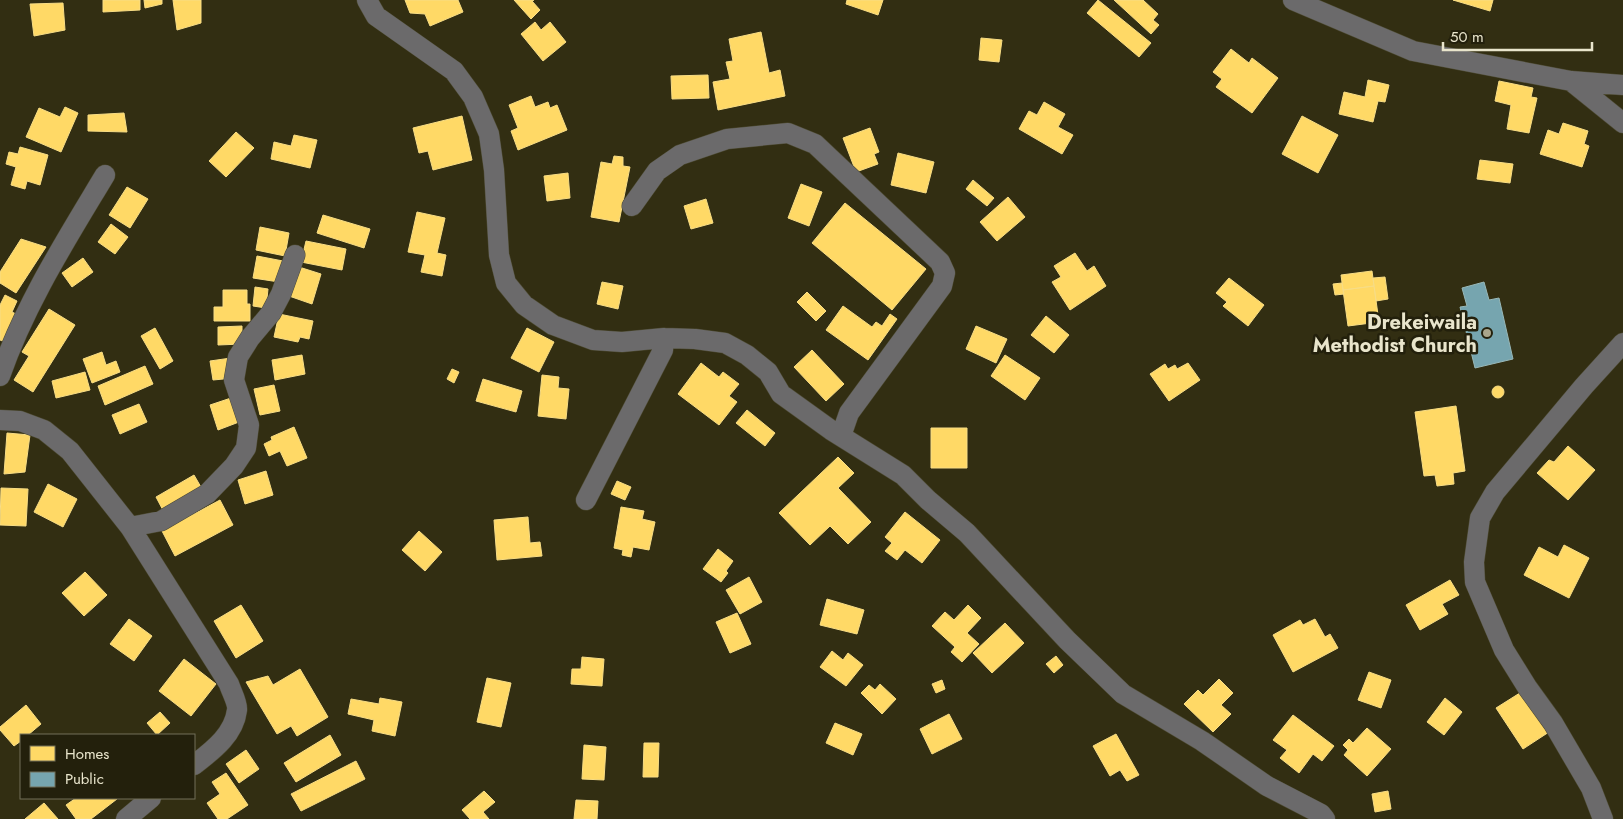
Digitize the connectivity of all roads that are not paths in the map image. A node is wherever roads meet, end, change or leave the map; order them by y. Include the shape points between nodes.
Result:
1 (368, 0) edge
2 (1293, 0) edge
3 (1571, 81) junction
4 (1623, 85) edge
5 (1623, 123) edge
6 (105, 175) dead end
7 (632, 206) dead end
8 (295, 255) dead end
9 (664, 338) junction
10 (1623, 342) edge
11 (0, 376) edge
12 (0, 420) edge
13 (841, 436) junction
14 (586, 500) dead end
15 (130, 528) junction
16 (195, 764) edge
17 (150, 799) edge
18 (126, 819) edge
19 (1325, 819) edge
20 (1603, 819) edge

1 - 9 street via 376,16 454,71 473,97 489,134 499,255 506,284 524,305 553,325 593,340 622,342
2 - 3 street via 1413,51
3 - 4 street
3 - 5 street
6 - 11 street via 50,266 11,342
7 - 13 street via 657,171 680,155 726,140 788,133 815,144 940,262 945,273 942,286 849,412
8 - 15 street via 271,313 238,357 234,380 248,425 246,448 207,494 161,521
9 - 13 street via 725,343 747,355 768,372 781,394
9 - 14 street via 663,350
10 - 20 street via 1495,492 1480,518 1474,562 1475,582 1504,650 1586,780
12 - 15 street via 20,421 44,430 70,450
13 - 19 street via 903,475 967,533 1067,640 1123,694
15 - 16 street via 229,684 237,709 220,745
17 - 18 street

